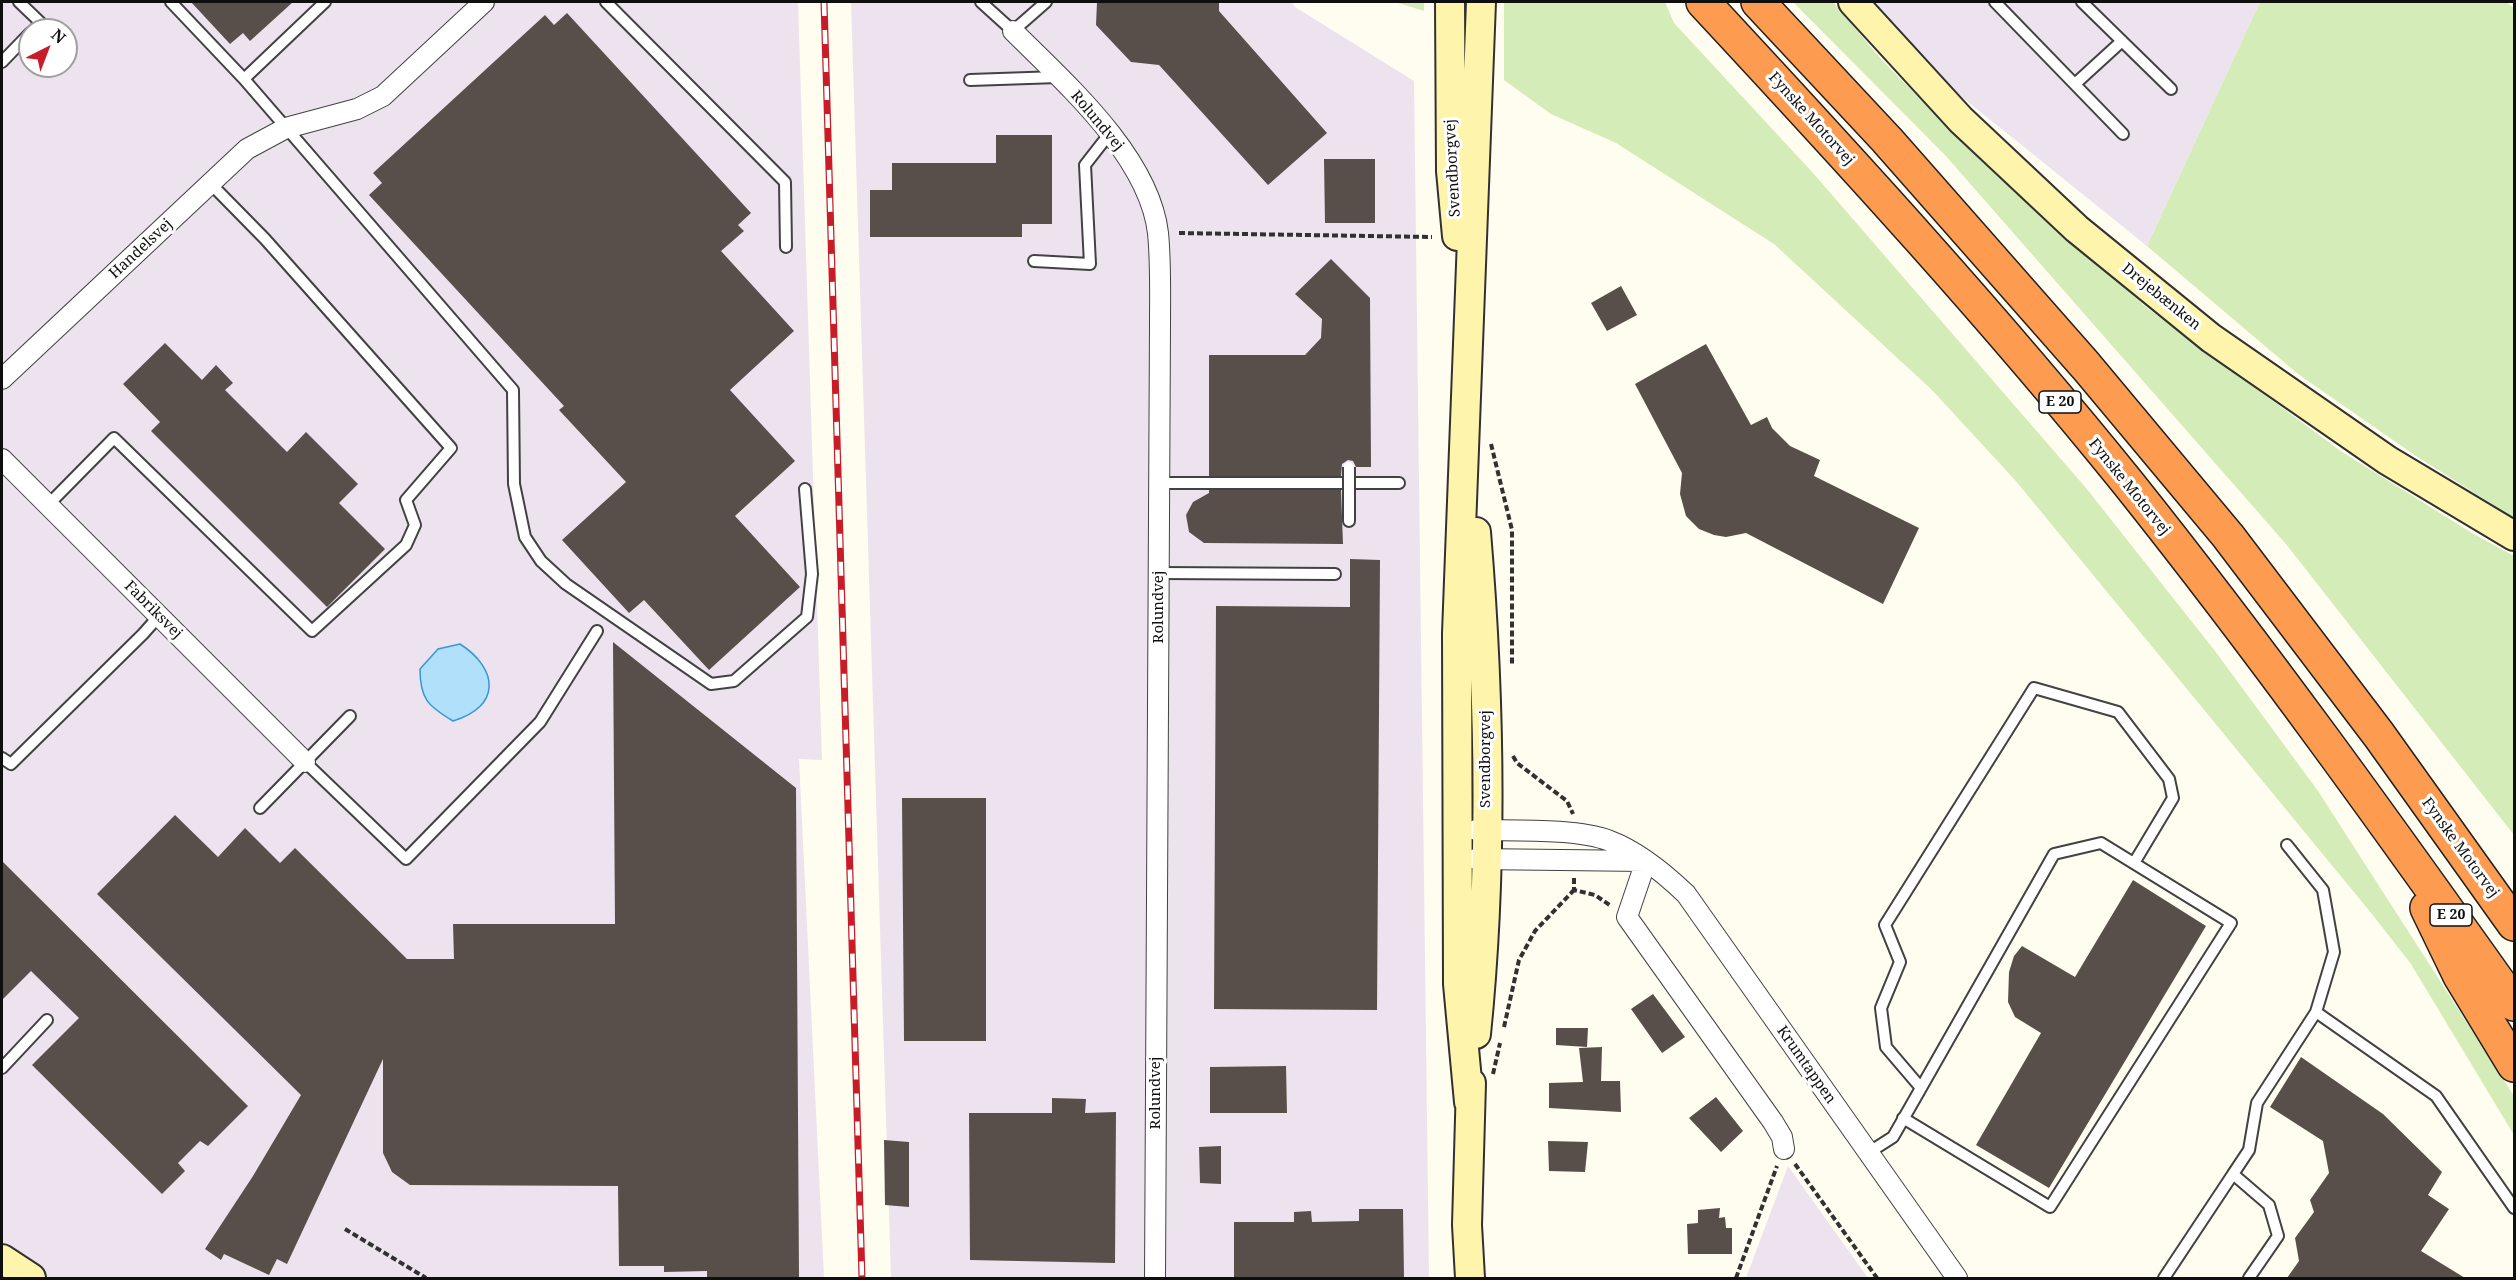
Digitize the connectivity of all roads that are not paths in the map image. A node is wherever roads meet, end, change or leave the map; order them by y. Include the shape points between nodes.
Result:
1 (19, 2) edge
2 (171, 2) edge
3 (325, 2) edge
4 (484, 2) edge
5 (606, 2) edge
6 (981, 2) edge
7 (1046, 2) edge
8 (1450, 2) edge
9 (1481, 2) edge
10 (1703, 2) edge
11 (1758, 2) edge
12 (1853, 2) edge
13 (1995, 2) edge
14 (2082, 2) edge
15 (36, 18) edge
16 (1012, 31) junction
17 (2122, 41) junction
18 (18, 45) edge
19 (2, 62) edge
20 (1058, 77) junction
21 (244, 78) junction
22 (970, 80) dead end
23 (2075, 84) junction
24 (2171, 90) dead end
25 (286, 128) junction
26 (1110, 133) junction
27 (2124, 134) dead end
28 (211, 184) junction
29 (786, 247) dead end
30 (1034, 261) dead end
31 (1466, 333) junction
32 (2, 380) edge
33 (1466, 417) junction
34 (2, 459) edge
35 (1349, 467) dead end
36 (1159, 483) junction
37 (1399, 483) dead end
38 (805, 489) dead end
39 (48, 505) junction
40 (1349, 521) dead end
41 (2228, 536) junction
42 (2514, 536) edge
43 (1159, 573) junction
44 (1335, 574) dead end
45 (159, 615) junction
46 (597, 631) dead end
47 (350, 716) dead end
48 (2, 758) edge
49 (305, 762) junction
50 (260, 808) dead end
51 (2388, 825) junction
52 (1458, 829) junction
53 (1487, 830) junction
54 (2287, 845) dead end
55 (1458, 858) junction
56 (1487, 859) junction
57 (1646, 861) junction
58 (2134, 863) junction
59 (2514, 889) edge
60 (2514, 924) edge
61 (2514, 1004) edge
62 (2316, 1012) junction
63 (47, 1020) dead end
64 (2514, 1065) edge
65 (2, 1068) edge
66 (1921, 1088) junction
67 (1469, 1102) junction
68 (1904, 1118) junction
69 (1784, 1149) road end
70 (1868, 1153) junction
71 (2233, 1174) junction
72 (2514, 1208) edge
73 (1467, 1226) junction
74 (2, 1259) edge
75 (31, 1278) edge
76 (1155, 1278) edge
77 (1461, 1278) edge
78 (1470, 1278) edge
79 (1956, 1278) edge
80 (2164, 1278) edge
81 (2250, 1278) edge

1 - 15 lane
2 - 21 lane
3 - 21 lane
4 - 25 street, Handelsvej via 383,96 357,109
5 - 29 lane via 785,182
6 - 16 lane
7 - 16 lane
8 - 31 main road, Svendborgvej via 1451,171
9 - 31 main road, Svendborgvej
10 - 51 highway, Fynske Motorvej / E 20 via 1950,274 2120,474 2296,699
11 - 41 highway, Fynske Motorvej / E 20 via 1941,201
12 - 42 main road, Drejebænken via 1978,136 2077,229 2211,338 2387,460
13 - 23 lane
14 - 17 lane
16 - 20 street, Rolundvej
17 - 23 lane
17 - 24 lane
18 - 19 lane
20 - 22 lane
20 - 26 street, Rolundvej
21 - 25 lane
23 - 27 lane
25 - 28 street, Handelsvej via 247,149
25 - 38 lane via 513,390 514,484 525,537 541,561 566,584 711,684 734,681 807,617 812,574
26 - 30 lane via 1085,165 1090,264
26 - 36 street, Rolundvej via 1146,193 1158,231
28 - 32 street, Handelsvej
28 - 39 lane via 451,448 406,500 415,525 406,545 312,631 114,438
31 - 33 main road, Svendborgvej
33 - 52 main road, Svendborgvej via 1457,633
33 - 53 main road, Svendborgvej via 1486,642
34 - 39 street, Fabriksvej
35 - 40 lane, bridge
36 - 37 lane
36 - 43 street, Rolundvej
39 - 45 street, Fabriksvej
41 - 59 highway via 2373,698
41 - 60 highway, Fynske Motorvej / E 20 via 2379,735
43 - 44 lane
43 - 76 street, Rolundvej
45 - 48 lane via 11,764
45 - 49 street, Fabriksvej
46 - 49 lane via 540,722 406,859
47 - 49 lane
49 - 50 lane
51 - 61 highway, Fynske Motorvej / E 20
51 - 64 highway via 2460,976
52 - 53 street, Krumtappen
52 - 55 main road, Svendborgvej
53 - 56 main road, Svendborgvej
53 - 57 street, Krumtappen via 1609,840
54 - 62 lane via 2323,890 2334,952
55 - 56 street
55 - 67 main road, Svendborgvej via 1458,984
56 - 57 street
56 - 67 main road, Svendborgvej via 1486,936
57 - 69 street via 1627,917 1773,1122
57 - 70 street, Krumtappen via 1686,894
58 - 66 lane via 2101,843 2054,854
58 - 66 lane via 2173,798 2169,779 2118,712 2034,688 1885,926 1900,962 1881,1008 1886,1047
58 - 68 lane via 2231,923 2050,1207
62 - 71 lane via 2257,1103 2249,1150
62 - 72 lane via 2436,1096
63 - 65 lane
66 - 68 lane
67 - 73 main road, Svendborgvej
68 - 70 lane via 1893,1137
70 - 79 street, Krumtappen
71 - 80 lane
71 - 81 lane via 2269,1205 2278,1236
73 - 77 main road, Svendborgvej
73 - 78 main road, Svendborgvej
74 - 75 main road

